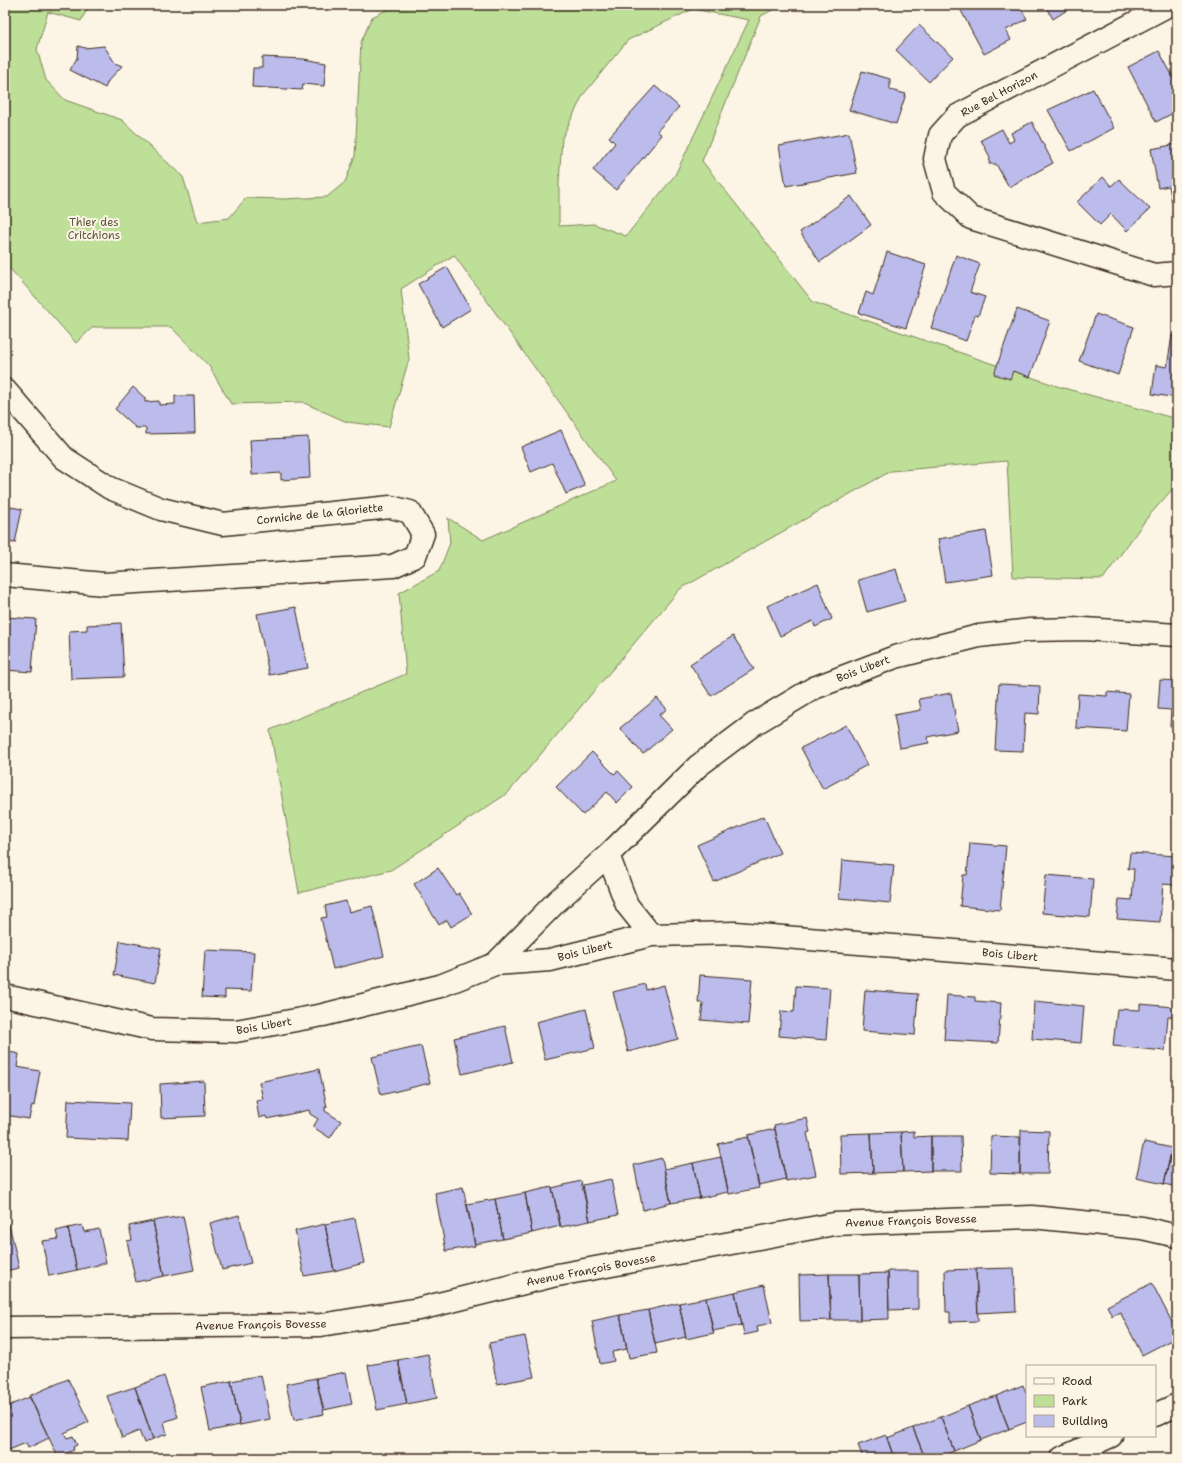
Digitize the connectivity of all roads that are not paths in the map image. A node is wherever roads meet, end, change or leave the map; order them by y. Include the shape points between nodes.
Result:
1 (1170, 5) edge
2 (1177, 273) edge
3 (5, 390) edge
4 (5, 576) edge
5 (1177, 635) edge
6 (608, 855) junction
7 (651, 935) junction
8 (495, 964) junction
9 (1177, 968) edge
10 (5, 996) edge
11 (1177, 1236) edge
12 (5, 1328) edge
13 (1177, 1405) edge
14 (1156, 1415) edge
15 (1110, 1437) edge
16 (1062, 1458) edge

1 - 2 street, Rue Bel Horizon via 957,116 940,134 935,159 944,192 971,218 1154,275
3 - 4 street, Corniche de la Gloriette via 64,458 110,488 161,509 223,524 391,508 410,512 423,534 415,556 393,566 104,584
5 - 6 street, Bois Libert via 1084,628 1030,630 978,636 895,657 822,685 754,724 698,766
6 - 7 street via 627,905
6 - 8 street, Bois Libert via 557,901
7 - 8 street, Bois Libert via 550,960
7 - 9 street, Bois Libert via 735,933
8 - 10 street, Bois Libert via 440,986 323,1015 236,1031 152,1029
11 - 12 street, Avenue François Bovesse via 1142,1228 1032,1217 834,1224 552,1276 419,1309 321,1325
13 - 14 street
15 - 16 street

